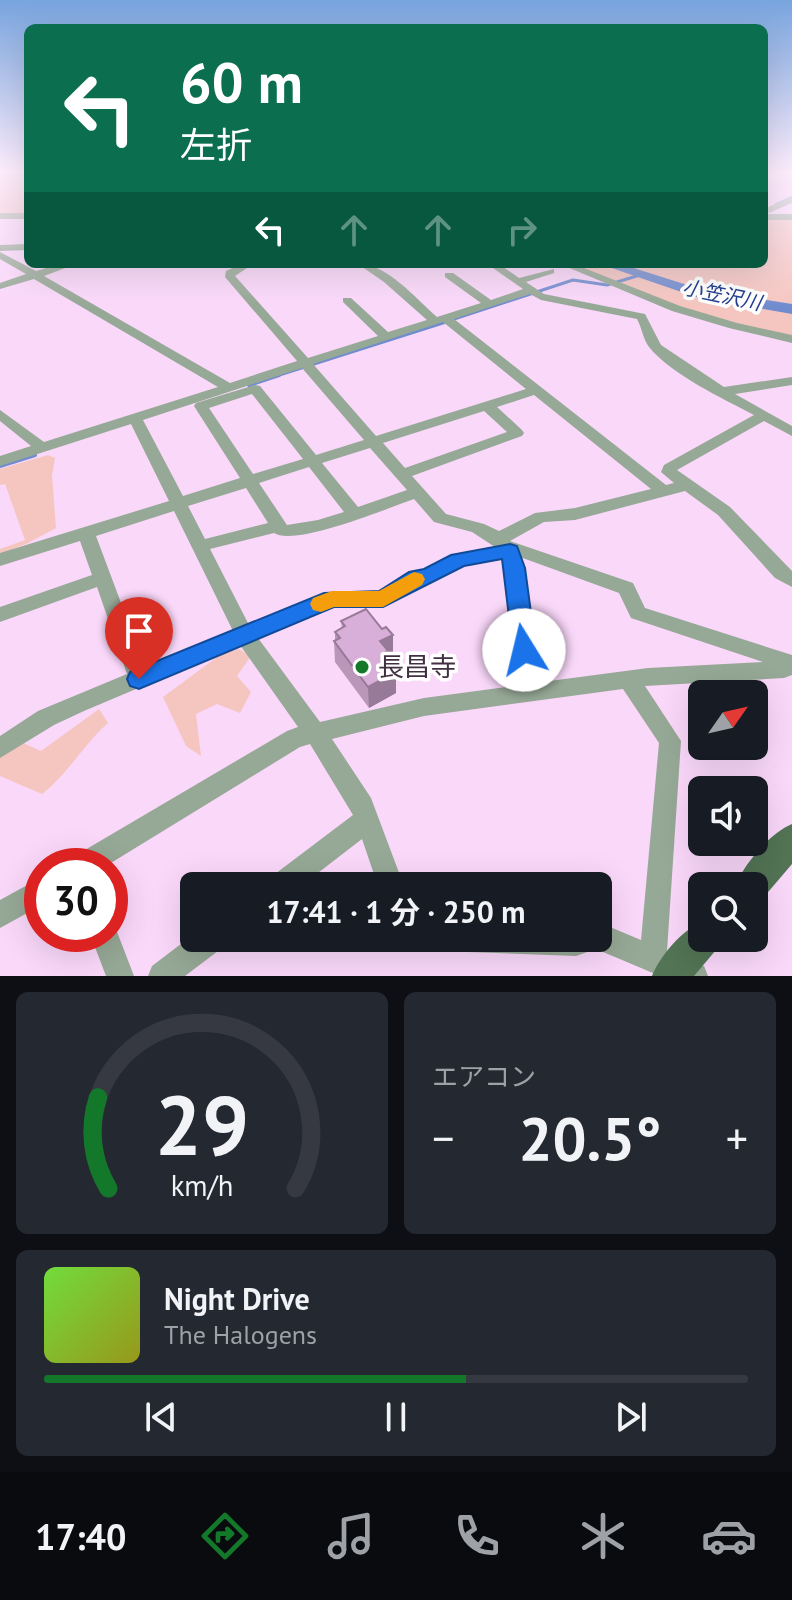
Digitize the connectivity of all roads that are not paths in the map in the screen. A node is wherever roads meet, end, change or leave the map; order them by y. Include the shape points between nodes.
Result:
1 (0, 216) edge
2 (24, 216) edge
3 (772, 216) edge
4 (792, 217) edge
5 (24, 247) edge
6 (0, 248) edge
7 (0, 255) edge
8 (56, 268) edge
9 (241, 268) edge
10 (369, 268) edge
11 (498, 268) edge
12 (574, 268) edge
13 (550, 271) dead end
14 (34, 274) junction
15 (449, 275) dead end
16 (517, 282) junction
17 (0, 286) edge
18 (534, 293) junction
19 (347, 300) dead end
20 (490, 304) junction
21 (641, 316) junction
22 (440, 320) junction
23 (720, 322) junction
24 (386, 337) junction
25 (792, 339) edge
26 (307, 362) junction
27 (792, 381) edge
28 (230, 388) junction
29 (536, 390) junction
30 (725, 391) junction
31 (486, 405) junction
32 (0, 414) edge
33 (765, 415) junction
34 (135, 418) junction
35 (792, 432) edge
36 (374, 440) junction
37 (41, 447) junction
38 (312, 460) junction
39 (0, 461) edge
40 (402, 474) junction
41 (247, 481) junction
42 (687, 485) junction
43 (663, 491) junction
44 (418, 492) junction
45 (178, 503) junction
46 (355, 514) junction
47 (278, 526) junction
48 (86, 532) junction
49 (504, 545) junction
50 (200, 546) junction
51 (0, 560) edge
52 (103, 578) junction
53 (792, 580) edge
54 (0, 615) edge
55 (245, 636) junction
56 (792, 664) edge
57 (139, 679) junction
58 (629, 680) junction
59 (534, 694) junction
60 (314, 733) junction
61 (0, 748) edge
62 (368, 819) junction
63 (792, 840) edge
64 (112, 848) edge
65 (298, 872) edge
66 (386, 872) edge
67 (763, 872) edge
68 (24, 901) edge
69 (0, 915) edge
70 (612, 942) edge
71 (111, 952) edge
72 (194, 952) edge
73 (690, 952) edge
74 (674, 969) edge
75 (120, 976) edge
76 (162, 976) edge

1 - 2 street
3 - 4 street
5 - 6 street
7 - 14 street
8 - 14 street
9 - 26 street via 230,277
10 - 22 street
11 - 16 street
12 - 23 street
13 - 16 street
14 - 17 street
14 - 28 street
15 - 20 street
16 - 18 street
18 - 20 street
18 - 21 street
19 - 24 street
20 - 22 street
21 - 23 street via 668,311
21 - 30 street via 656,347
22 - 24 street
22 - 29 street
23 - 25 street
24 - 26 street
26 - 28 street
26 - 36 street
27 - 30 street
28 - 34 street
29 - 31 street
29 - 43 street
30 - 33 street
31 - 36 street
31 - 40 street via 517,433
32 - 37 street
33 - 35 street
33 - 42 street via 669,468
34 - 37 street
34 - 45 street
36 - 38 street
36 - 40 street
37 - 39 street
38 - 41 street
38 - 41 street via 255,389 201,406
38 - 46 street
40 - 44 street
41 - 45 street
41 - 47 street
42 - 43 street
42 - 53 street via 712,501
43 - 49 street via 575,514 541,517
44 - 46 street
44 - 49 street via 440,518 482,529
45 - 48 street
45 - 50 street
46 - 47 street via 297,530 282,531
47 - 50 street
48 - 51 street
48 - 52 street
49 - 55 street via 417,578 383,599 332,599
49 - 56 street via 626,588 638,613
49 - 59 street via 515,568 520,628
50 - 55 street
52 - 54 street
52 - 57 street
55 - 57 street
55 - 60 street
56 - 58 street via 784,669
57 - 61 street via 46,718
58 - 59 street
58 - 74 street via 670,741
59 - 60 street via 424,707
60 - 62 street
60 - 64 street via 295,738
62 - 65 street
62 - 66 street
63 - 67 main road
68 - 69 street
70 - 74 street
71 - 75 street
72 - 76 street
73 - 74 main road

